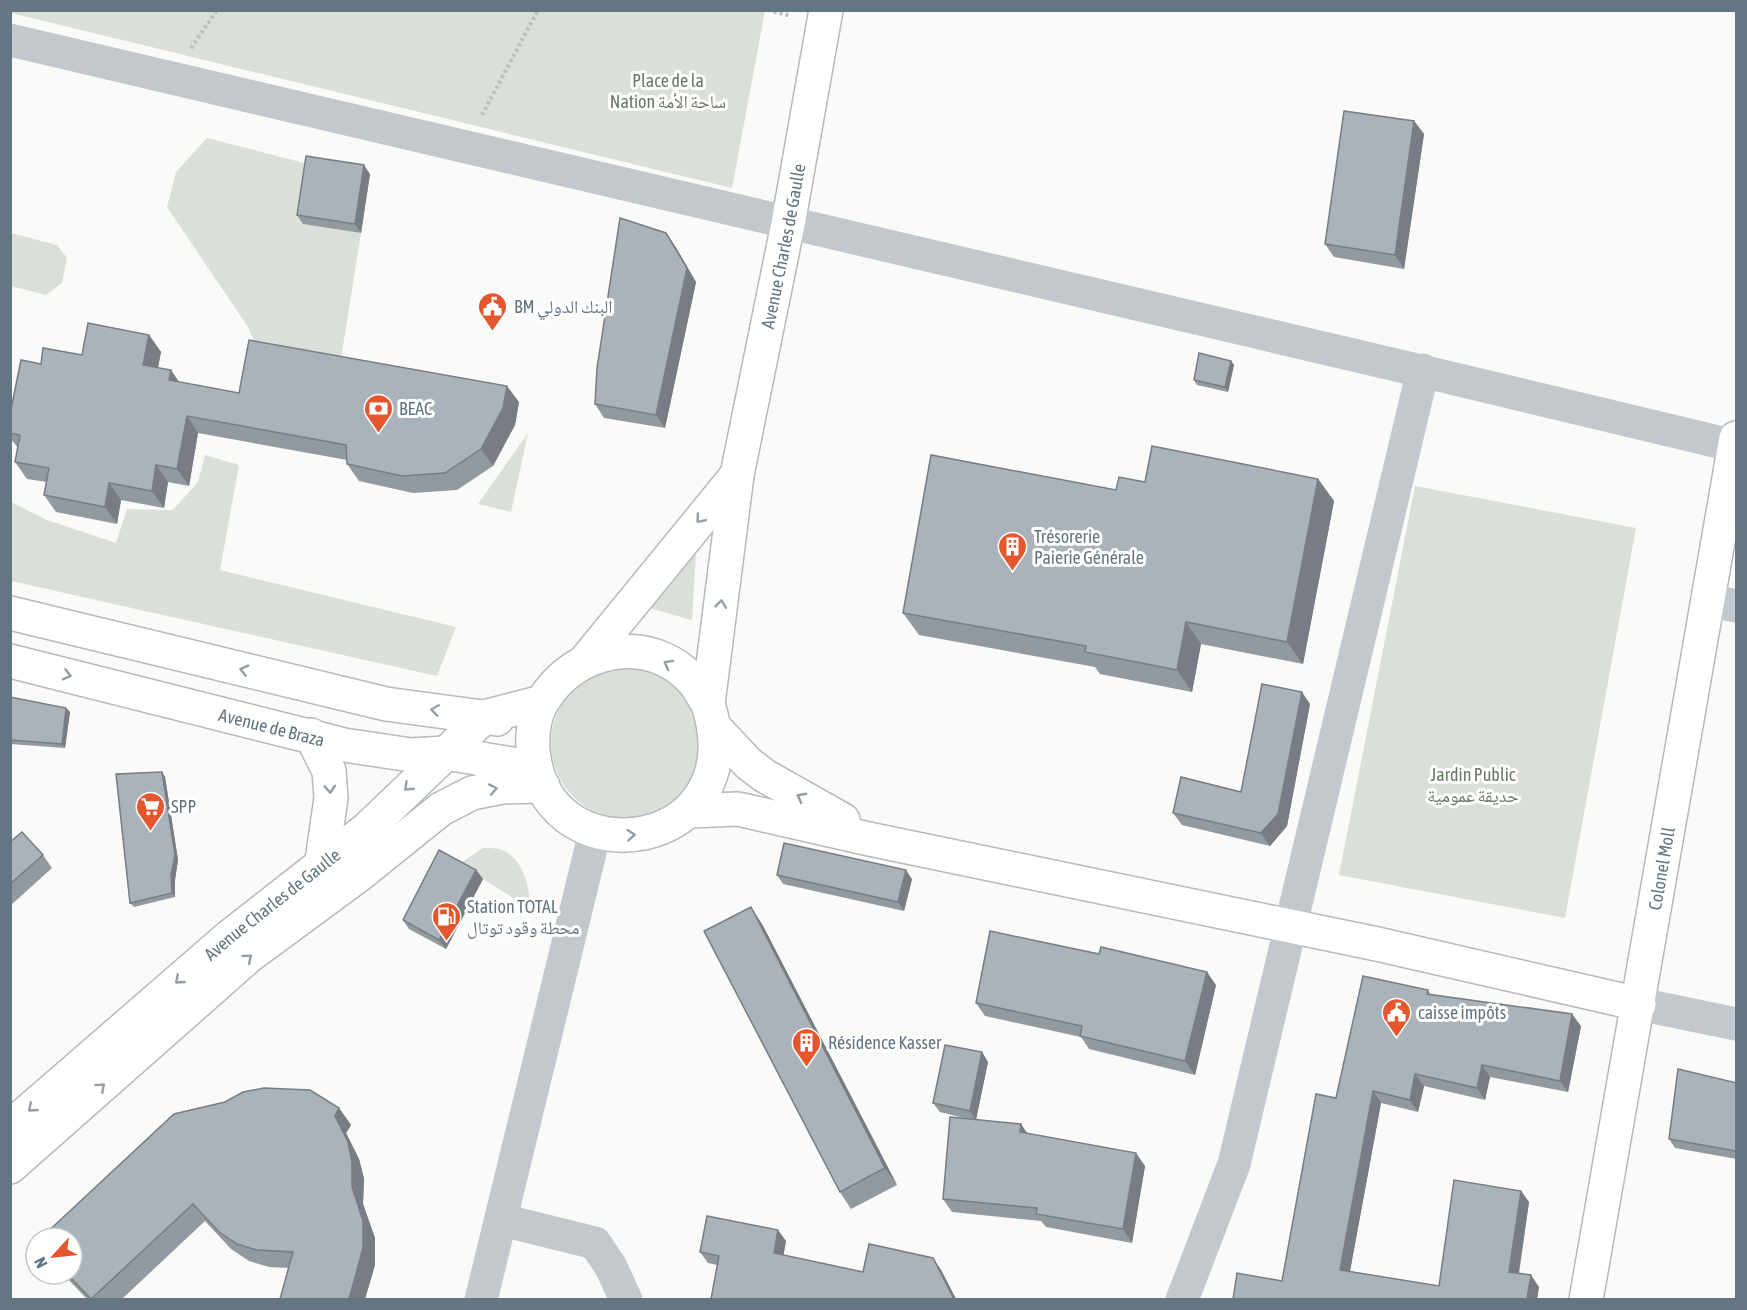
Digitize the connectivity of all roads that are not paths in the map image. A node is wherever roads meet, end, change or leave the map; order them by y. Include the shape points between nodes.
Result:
1 (826, 10) edge
2 (10, 40) edge
3 (788, 224) junction
4 (1423, 370) junction
5 (1736, 442) edge
6 (737, 475) junction
7 (1722, 603) edge
8 (10, 613) edge
9 (586, 660) junction
10 (10, 661) edge
11 (538, 713) junction
12 (712, 716) junction
13 (484, 717) junction
14 (311, 735) junction
15 (446, 753) junction
16 (539, 777) junction
17 (690, 811) junction
18 (596, 832) junction
19 (868, 839) junction
20 (322, 861) junction
21 (1291, 926) junction
22 (1639, 1004) junction
23 (1737, 1024) edge
24 (10, 1127) edge
25 (10, 1167) edge
26 (502, 1220) junction
27 (481, 1299) edge
28 (626, 1299) edge
29 (1182, 1299) edge
30 (1586, 1299) edge

1 - 3 main road, Avenue Charles de Gaulle
2 - 3 street
3 - 4 street
3 - 6 main road, Avenue Charles de Gaulle
4 - 5 street
4 - 21 street
5 - 7 main road, Colonel Moll
6 -> 9 main road, Avenue Charles de Gaulle
12 -> 6 main road, Avenue Charles de Gaulle
7 - 22 main road, Colonel Moll
13 -> 8 main road via 354,697
9 - 11 main road via 561,676
12 -> 9 main road via 692,681 669,663 643,652 614,651
10 -> 14 main road, Avenue de Braza
11 - 13 main road, Avenue Charles de Gaulle
11 - 16 main road via 532,746
12 - 17 main road via 717,758 708,787
19 -> 12 main road via 749,764
13 - 15 main road, Avenue Charles de Gaulle
14 - 15 main road, Avenue de Braza via 387,752
14 -> 20 main road via 329,771 332,798
15 - 16 main road, Avenue de Braza
15 -> 20 main road, Avenue Charles de Gaulle via 366,829
16 - 18 main road via 556,805 574,821
25 -> 16 main road, Avenue Charles de Gaulle via 249,956 441,809 472,793
18 -> 17 main road via 629,837 662,830
17 - 19 main road via 738,809
18 - 26 street
19 - 21 main road
20 -> 24 main road, Avenue Charles de Gaulle
21 - 22 main road
21 - 29 street via 1234,1164
22 - 23 street
22 - 30 main road, Colonel Moll
26 - 27 street
26 - 28 street via 595,1243

